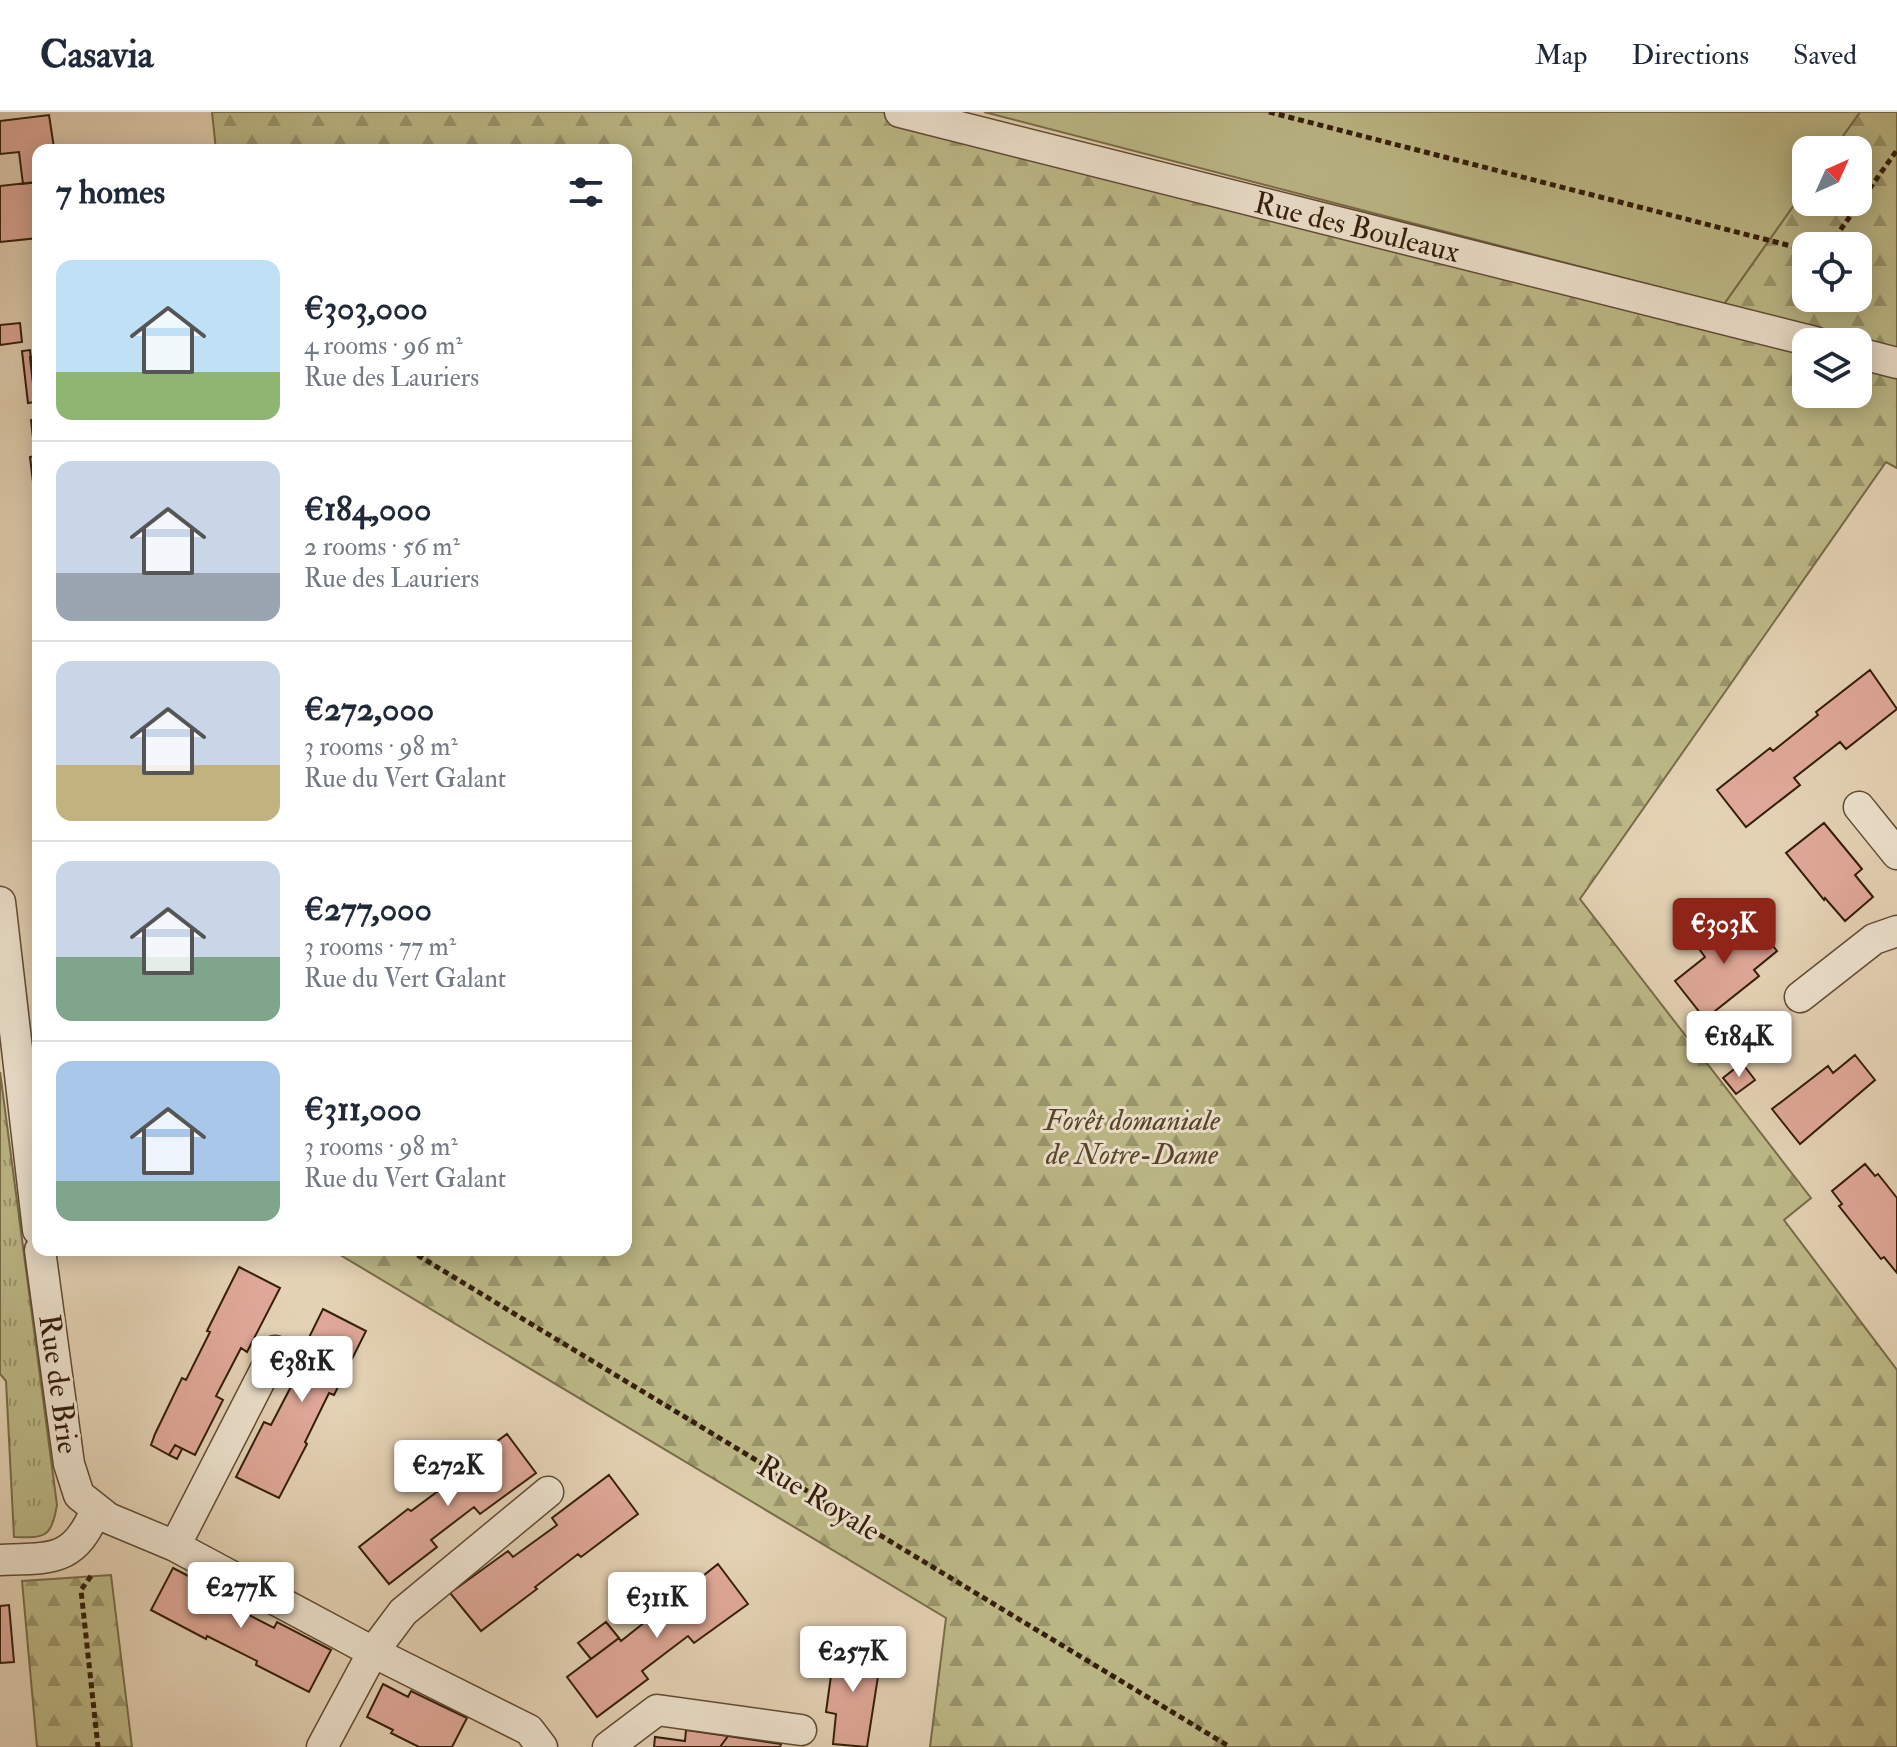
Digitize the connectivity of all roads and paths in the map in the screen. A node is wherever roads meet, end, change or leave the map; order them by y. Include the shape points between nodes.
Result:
1 (900, 112) edge
2 (1269, 112) edge
3 (1897, 150) edge
4 (1839, 232) edge
5 (1792, 246) edge
6 (1792, 336) edge
7 (1872, 357) edge
8 (1897, 363) edge
9 (1859, 807) dead end
10 (1897, 854) edge
11 (0, 902) edge
12 (1897, 931) edge
13 (1800, 997) dead end
14 (7, 1007) edge
15 (32, 1187) edge
16 (41, 1256) edge
17 (419, 1256) edge
18 (275, 1351) dead end
19 (548, 1492) dead end
20 (96, 1510) junction
21 (76, 1546) junction
22 (175, 1546) junction
23 (0, 1560) edge
24 (373, 1652) junction
25 (801, 1730) dead end
26 (98, 1747) edge
27 (322, 1747) edge
28 (542, 1747) edge
29 (608, 1747) edge
30 (1230, 1747) edge

1 - 6 street, Rue des Bouleaux
2 - 5 path
3 - 4 path
7 - 8 street
9 - 10 street
11 - 14 street
12 - 13 street via 1874,939
14 - 15 street
16 - 20 street, Rue de Brie via 69,1464 79,1495
17 - 30 path, Rue Royale
18 - 22 street
19 - 24 street via 403,1612
20 - 21 street
20 - 22 street
21 - 23 street via 59,1555
21 - 26 path via 94,1560 95,1571 81,1590
22 - 24 street
24 - 27 street
24 - 28 street via 529,1730
25 - 29 street via 657,1710

